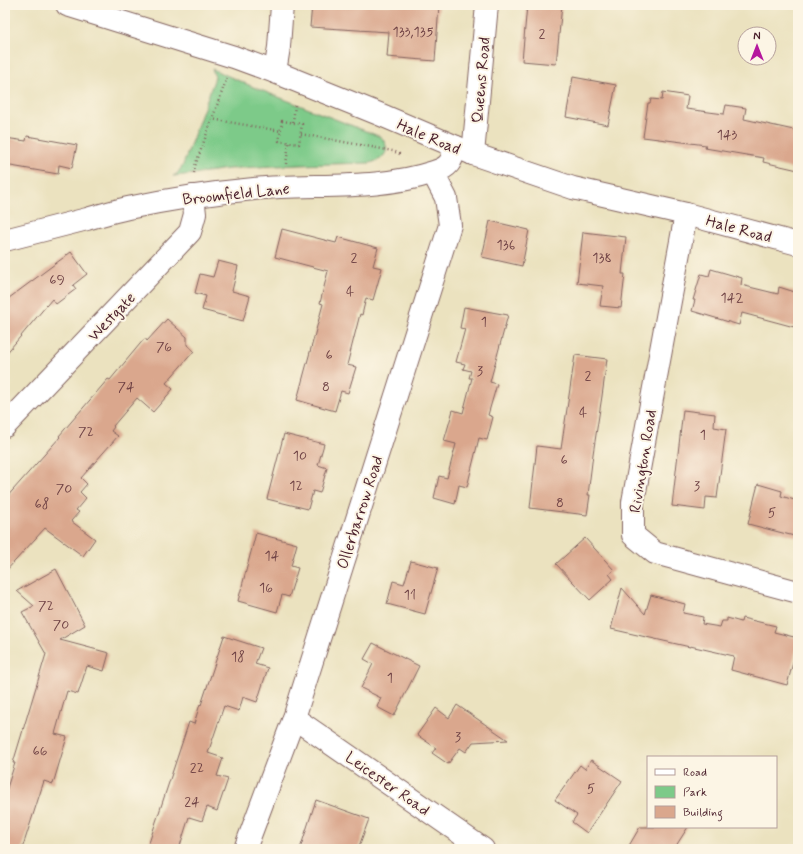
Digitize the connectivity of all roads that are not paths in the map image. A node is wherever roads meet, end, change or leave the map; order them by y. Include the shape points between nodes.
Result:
1 (67, 5) edge
2 (282, 5) edge
3 (487, 5) edge
4 (98, 9) edge
5 (275, 72) junction
6 (464, 150) junction
7 (433, 173) junction
8 (193, 196) junction
9 (686, 214) junction
10 (5, 240) edge
11 (798, 244) edge
12 (5, 426) edge
13 (798, 592) edge
14 (294, 718) junction
15 (245, 849) edge
16 (482, 849) edge

1 - 4 street, Hale Road
2 - 5 street
3 - 6 street, Queens Road
4 - 5 street, Hale Road
5 - 6 street, Hale Road
6 - 7 street, Broomfield Lane via 444,169
6 - 9 street, Hale Road via 572,188
7 - 8 street, Broomfield Lane via 384,183 283,187
7 - 14 street, Ollerbarrow Road via 446,198 450,225
8 - 10 street, Broomfield Lane via 127,208
8 - 12 street, Westgate via 195,214 190,232
9 - 11 street, Hale Road
9 - 13 street, Rivington Road via 632,502 633,535 655,553
14 - 15 street, Ollerbarrow Road
14 - 16 street, Leicester Road

